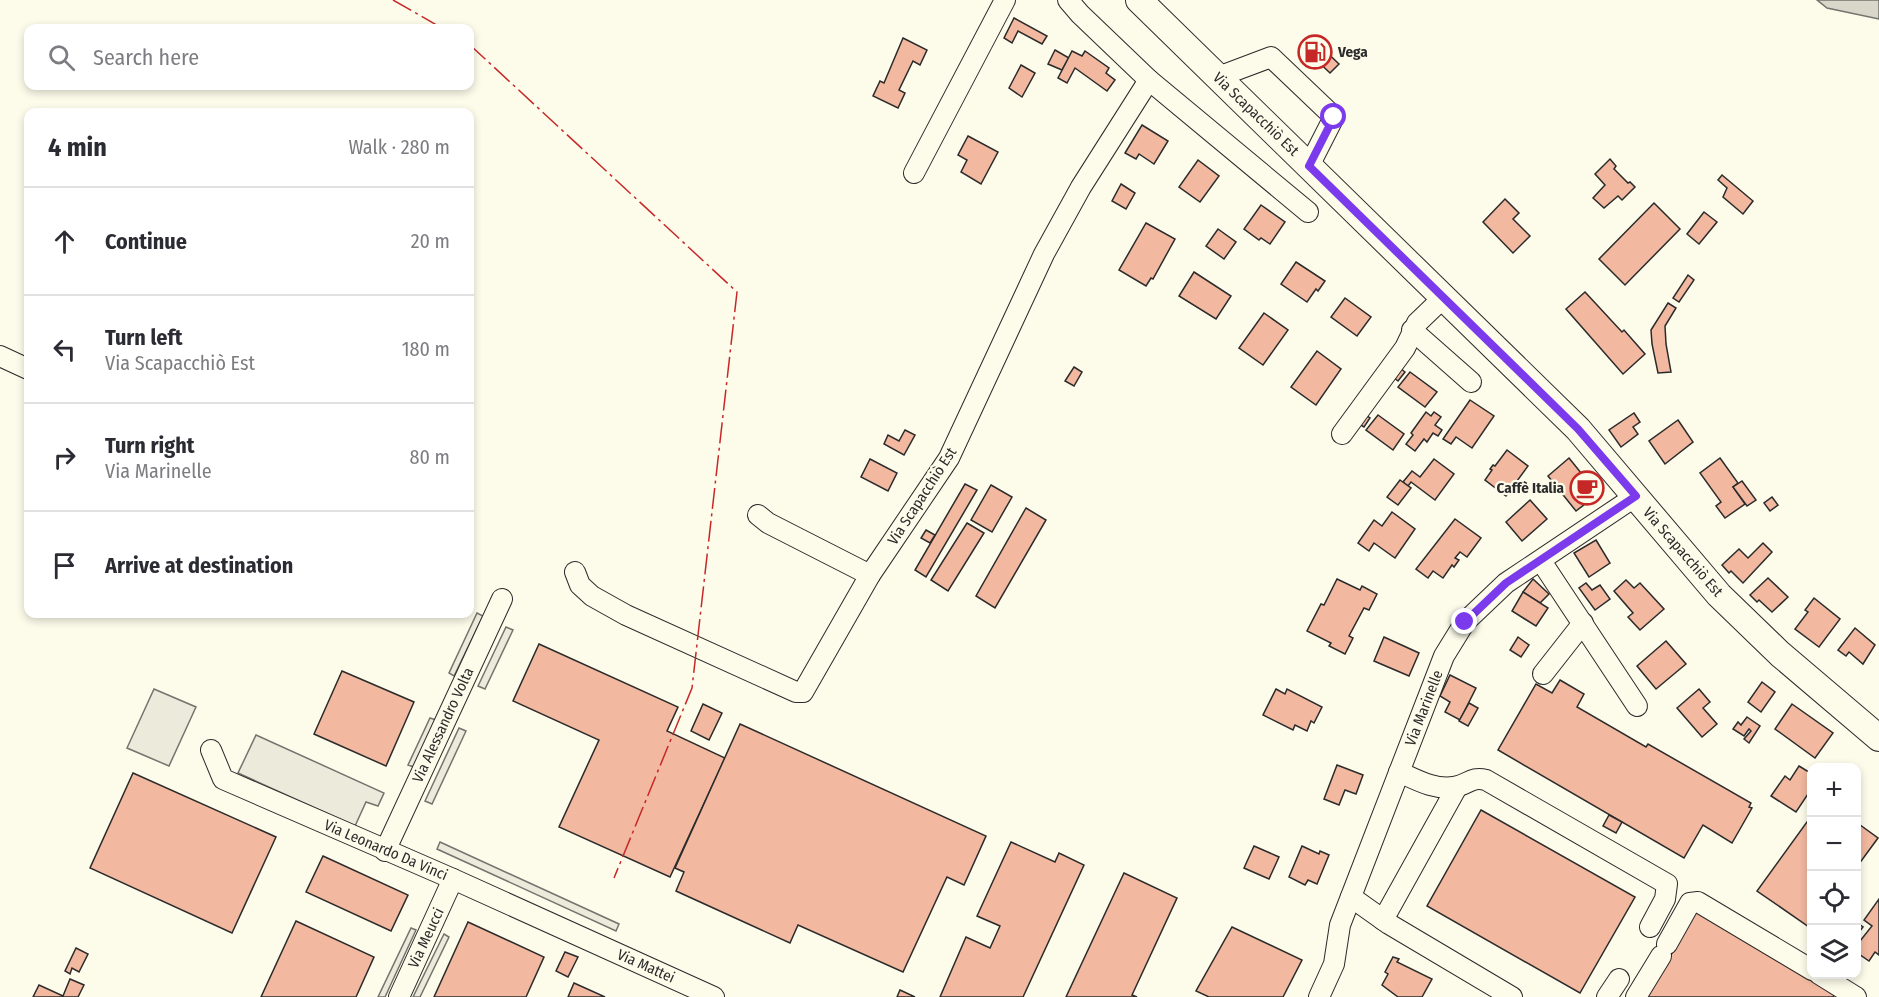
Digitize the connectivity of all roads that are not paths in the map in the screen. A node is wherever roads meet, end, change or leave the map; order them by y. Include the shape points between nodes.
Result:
1 (1005, 0) edge
2 (1068, 0) edge
3 (1139, 0) edge
4 (1218, 77) junction
5 (1149, 80) junction
6 (1309, 166) junction
7 (914, 173) dead end
8 (1308, 212) dead end
9 (1443, 298) junction
10 (1412, 330) junction
11 (0, 356) edge
12 (24, 367) edge
13 (1471, 382) dead end
14 (1342, 434) dead end
15 (1636, 496) junction
16 (758, 515) dead end
17 (1541, 561) junction
18 (575, 572) dead end
19 (870, 576) junction
20 (502, 599) dead end
21 (1582, 623) junction
22 (1543, 675) dead end
23 (1637, 706) dead end
24 (1879, 738) edge
25 (211, 750) dead end
26 (1399, 772) junction
27 (1457, 787) junction
28 (385, 851) junction
29 (453, 879) junction
30 (1351, 897) junction
31 (1383, 920) junction
32 (1650, 927) dead end
33 (577, 935) joint
34 (1807, 967) edge
35 (1619, 979) dead end
36 (1826, 979) edge
37 (399, 997) edge
38 (714, 997) edge
39 (1319, 997) edge
40 (1512, 997) edge
41 (1607, 997) edge
42 (1636, 997) edge
43 (1856, 997) edge

1 - 7 street
2 - 5 street
3 - 4 main road, Via Scapacchiò Est
4 - 6 main road, Via Scapacchiò Est
4 - 6 street via 1271,57 1334,117
5 - 8 street
5 - 19 street, Via Scapacchiò Est via 1044,254 949,458
6 - 9 main road, Via Scapacchiò Est
9 - 10 street
9 - 15 main road, Via Scapacchiò Est via 1578,429
10 - 13 street
10 - 14 street via 1405,348
11 - 12 street
15 - 17 street, Via Marinelle
15 - 24 main road, Via Scapacchiò Est via 1719,595 1780,654
16 - 19 street via 768,524
17 - 21 street
17 - 26 street, Via Marinelle via 1506,583 1465,622 1444,656
18 - 19 street, Via Scapacchiò Est via 580,585 592,596 626,615 796,692 803,692 815,674
20 - 28 street, Via Alessandro Volta
21 - 22 street
21 - 23 street
25 - 28 street, Via Leonardo Da Vinci via 223,779
26 - 27 street via 1436,788
26 - 30 street, Via Marinelle
27 - 31 street
27 - 32 street via 1476,778 1486,780 1666,884 1665,899
28 - 29 street, Via Leonardo Da Vinci
29 - 33 street, Via Leonardo Da Vinci
29 - 37 street, Via Meucci
30 - 31 street
30 - 39 street, Via Marinelle via 1340,925 1334,964
31 - 40 street
33 - 38 street, Via Mattei
34 - 42 street via 1698,902 1690,903
35 - 41 street
36 - 43 street

